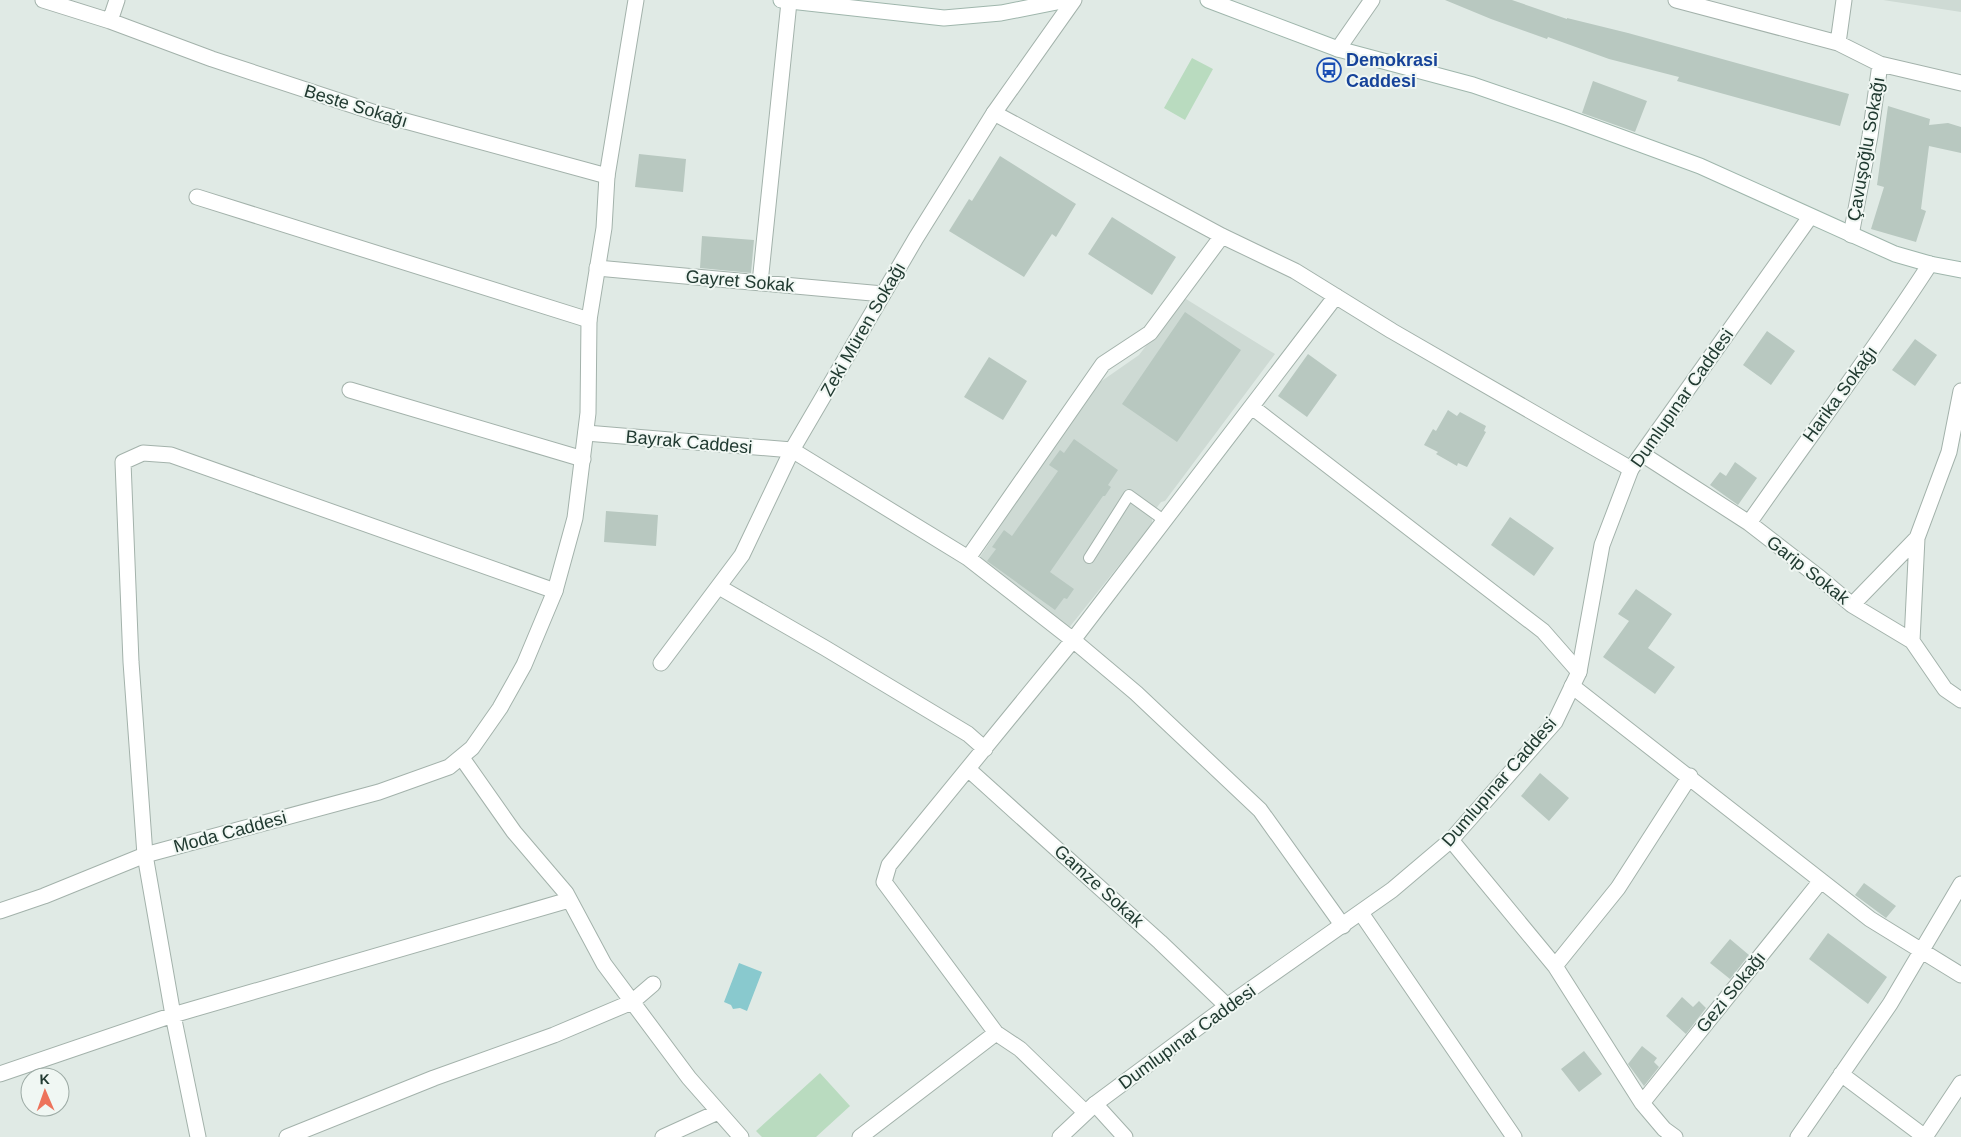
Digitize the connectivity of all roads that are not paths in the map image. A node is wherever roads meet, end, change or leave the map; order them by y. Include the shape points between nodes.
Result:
1 (43, 0) edge
2 (117, 0) edge
3 (636, 0) edge
4 (1067, 0) edge
5 (1074, 0) edge
6 (1208, 0) edge
7 (1372, 0) edge
8 (1676, 0) edge
9 (1844, 0) edge
10 (785, 1) edge
11 (110, 21) junction
12 (1838, 43) junction
13 (1338, 50) junction
14 (1880, 64) junction
15 (1961, 83) edge
16 (994, 113) junction
17 (607, 176) junction
18 (197, 197) dead end
19 (1810, 217) junction
20 (1852, 235) junction
21 (1222, 236) junction
22 (1930, 264) junction
23 (597, 268) junction
24 (1961, 270) edge
25 (760, 283) junction
26 (883, 294) junction
27 (1336, 296) junction
28 (589, 320) junction
29 (350, 390) dead end
30 (1961, 391) edge
31 (1252, 407) junction
32 (586, 433) junction
33 (792, 450) junction
34 (1642, 454) junction
35 (1955, 454) edge
36 (583, 458) junction
37 (1631, 469) junction
38 (1165, 521) junction
39 (1749, 523) junction
40 (1917, 538) junction
41 (968, 558) junction
42 (1089, 558) dead end
43 (719, 587) junction
44 (555, 591) junction
45 (1852, 604) junction
46 (1073, 640) junction
47 (1912, 641) junction
48 (661, 663) dead end
49 (1579, 672) junction
50 (1572, 686) junction
51 (1961, 700) edge
52 (985, 749) junction
53 (462, 758) junction
54 (968, 769) junction
55 (1690, 776) junction
56 (1451, 840) junction
57 (145, 855) junction
58 (1820, 882) junction
59 (1961, 884) edge
60 (569, 900) junction
61 (0, 911) edge
62 (1361, 913) junction
63 (1344, 926) junction
64 (1922, 952) junction
65 (1555, 966) junction
66 (1961, 976) edge
67 (654, 984) dead end
68 (632, 1002) junction
69 (1227, 1006) junction
70 (173, 1016) junction
71 (996, 1033) junction
72 (0, 1074) edge
73 (1841, 1074) junction
74 (1961, 1083) edge
75 (1642, 1103) junction
76 (1090, 1108) junction
77 (718, 1112) junction
78 (198, 1137) edge
79 (287, 1137) edge
80 (663, 1137) edge
81 (741, 1137) edge
82 (860, 1137) edge
83 (1060, 1137) edge
84 (1125, 1137) edge
85 (1514, 1137) edge
86 (1675, 1137) edge
87 (1798, 1137) edge
88 (1925, 1137) edge

1 - 11 street, Beste Sokağı
2 - 11 street
3 - 17 street
4 - 10 street via 1000,13 944,18
5 - 16 street, Zeki Müren Sokağı
6 - 13 street
7 - 13 street
8 - 12 street
9 - 12 street
10 - 25 street
11 - 17 street, Beste Sokağı via 376,114
12 - 14 street
13 - 19 street via 1472,85 1566,117 1700,166
14 - 15 street
14 - 20 street, Çavuşoğlu Sokağı
16 - 21 street
16 - 26 street, Zeki Müren Sokağı
17 - 23 street via 604,228
18 - 28 street
19 - 20 street
19 - 34 street, Dumlupınar Caddesi
20 - 22 street via 1895,254
21 - 27 street via 1295,270
21 - 41 street via 1150,333 1103,364
22 - 24 street
22 - 39 street, Harika Sokağı
23 - 25 street, Gayret Sokak
23 - 28 street
25 - 26 street, Gayret Sokak
26 - 33 street, Zeki Müren Sokağı
27 - 31 street
27 - 37 street
28 - 32 street
29 - 36 street
30 - 35 street
31 - 38 street
31 - 49 street via 1542,630
32 - 33 street, Bayrak Caddesi
32 - 36 street
33 - 41 street
33 - 43 street, Zeki Müren Sokağı via 742,555
34 - 37 street, Dumlupınar Caddesi
34 - 39 street, Garip Sokak
35 - 40 street
36 - 44 street via 575,518
37 - 49 street, Dumlupınar Caddesi via 1602,545
38 - 42 lane via 1129,494
38 - 46 street
39 - 45 street, Garip Sokak
40 - 45 street
40 - 47 street
41 - 46 street
43 - 48 street, Zeki Müren Sokağı
43 - 52 street via 968,734
44 - 53 street via 524,665 500,708
44 - 57 street via 171,455 143,453 123,462 131,662
45 - 47 street, Garip Sokak
46 - 52 street
46 - 63 street via 1136,693 1260,810
47 - 51 street, Garip Sokak via 1945,689
49 - 50 street, Dumlupınar Caddesi
50 - 55 street
50 - 56 street, Dumlupınar Caddesi via 1555,722
52 - 54 street
53 - 57 street, Moda Caddesi via 449,767 379,792
53 - 60 street via 514,832
54 - 69 street, Gamze Sokak
54 - 71 street via 889,865 884,882
55 - 58 street
55 - 65 street via 1618,888
56 - 62 street, Dumlupınar Caddesi
56 - 65 street
57 - 61 street, Moda Caddesi
57 - 70 street
58 - 64 street
58 - 75 street, Gezi Sokağı
59 - 64 street
60 - 68 street via 604,964
60 - 70 street
62 - 63 street, Dumlupınar Caddesi
62 - 85 street
63 - 69 street, Dumlupınar Caddesi
64 - 66 street
64 - 73 street
65 - 75 street
67 - 68 street
68 - 77 street
68 - 79 street
69 - 76 street, Dumlupınar Caddesi
70 - 72 street
70 - 78 street
71 - 76 street
71 - 82 street
73 - 87 street
73 - 88 street
74 - 88 street
75 - 86 street
76 - 83 street, Dumlupınar Caddesi
76 - 84 street
77 - 80 street
77 - 81 street

